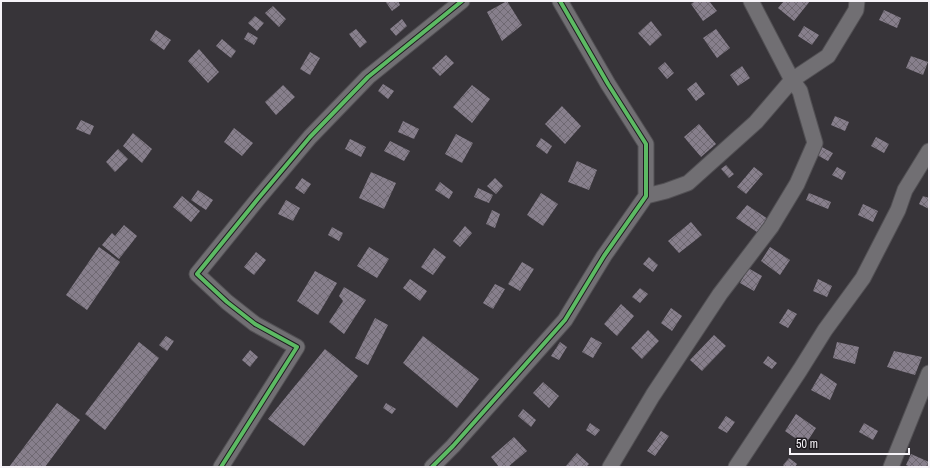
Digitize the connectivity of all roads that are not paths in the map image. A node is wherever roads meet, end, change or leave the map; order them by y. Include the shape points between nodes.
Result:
1 (462, 1) edge
2 (560, 1) edge
3 (751, 1) edge
4 (857, 1) edge
5 (792, 80) junction
6 (929, 152) edge
7 (646, 196) junction
8 (929, 373) edge
9 (221, 467) edge
10 (432, 467) edge
11 (610, 467) edge
12 (736, 467) edge
13 (891, 467) edge

1 - 9 street via 368,78 310,137 197,274 255,324 297,348
2 - 7 street via 646,144
3 - 5 street
4 - 5 street via 856,10 828,56
5 - 7 street via 756,122 688,183
5 - 11 street via 800,90 815,143 797,184 771,227 720,294 653,395
6 - 12 street via 905,190 898,210 863,278 825,330
7 - 10 street via 604,256 565,320
8 - 13 street

